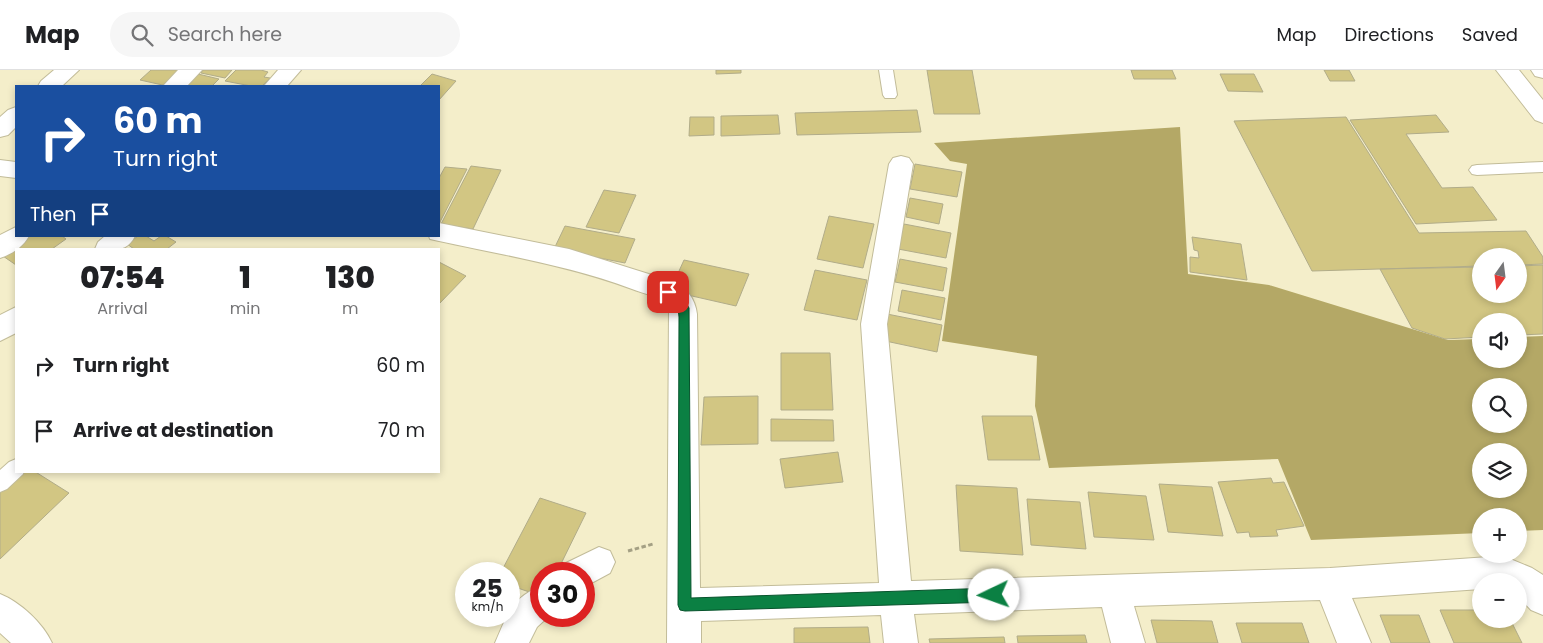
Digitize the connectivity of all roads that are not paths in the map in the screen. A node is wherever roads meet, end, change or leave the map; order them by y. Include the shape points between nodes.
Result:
1 (68, 70) edge
2 (191, 70) edge
3 (290, 70) edge
4 (886, 70) edge
5 (1507, 70) edge
6 (51, 85) edge
7 (175, 85) edge
8 (276, 85) edge
9 (890, 96) dead end
10 (1543, 115) edge
11 (15, 116) edge
12 (0, 129) edge
13 (901, 164) dead end
14 (1543, 167) edge
15 (0, 168) edge
16 (15, 170) edge
17 (1477, 170) dead end
18 (440, 232) edge
19 (16, 237) edge
20 (122, 237) edge
21 (0, 248) edge
22 (108, 248) edge
23 (15, 319) edge
24 (0, 330) edge
25 (15, 469) edge
26 (0, 483) edge
27 (1330, 584) junction
28 (1113, 590) junction
29 (896, 599) junction
30 (1543, 599) edge
31 (685, 605) junction
32 (530, 610) edge
33 (1, 613) edge
34 (35, 643) edge
35 (512, 643) edge
36 (684, 643) edge
37 (901, 643) edge
38 (1128, 643) edge
39 (1354, 643) edge

1 - 6 main road
2 - 7 main road
3 - 8 main road
4 - 9 lane
5 - 10 main road
11 - 12 main road
13 - 29 main road via 874,324
14 - 17 lane
15 - 16 main road
18 - 31 main road via 536,251 618,272 678,298 684,308
19 - 21 main road
20 - 22 main road
23 - 24 main road
25 - 26 lane
27 - 28 main road
27 - 30 main road via 1503,572 1518,576
27 - 39 main road
28 - 29 main road
28 - 38 main road
29 - 31 main road
29 - 37 main road
31 - 36 main road
32 - 35 main road via 524,615
33 - 34 main road

